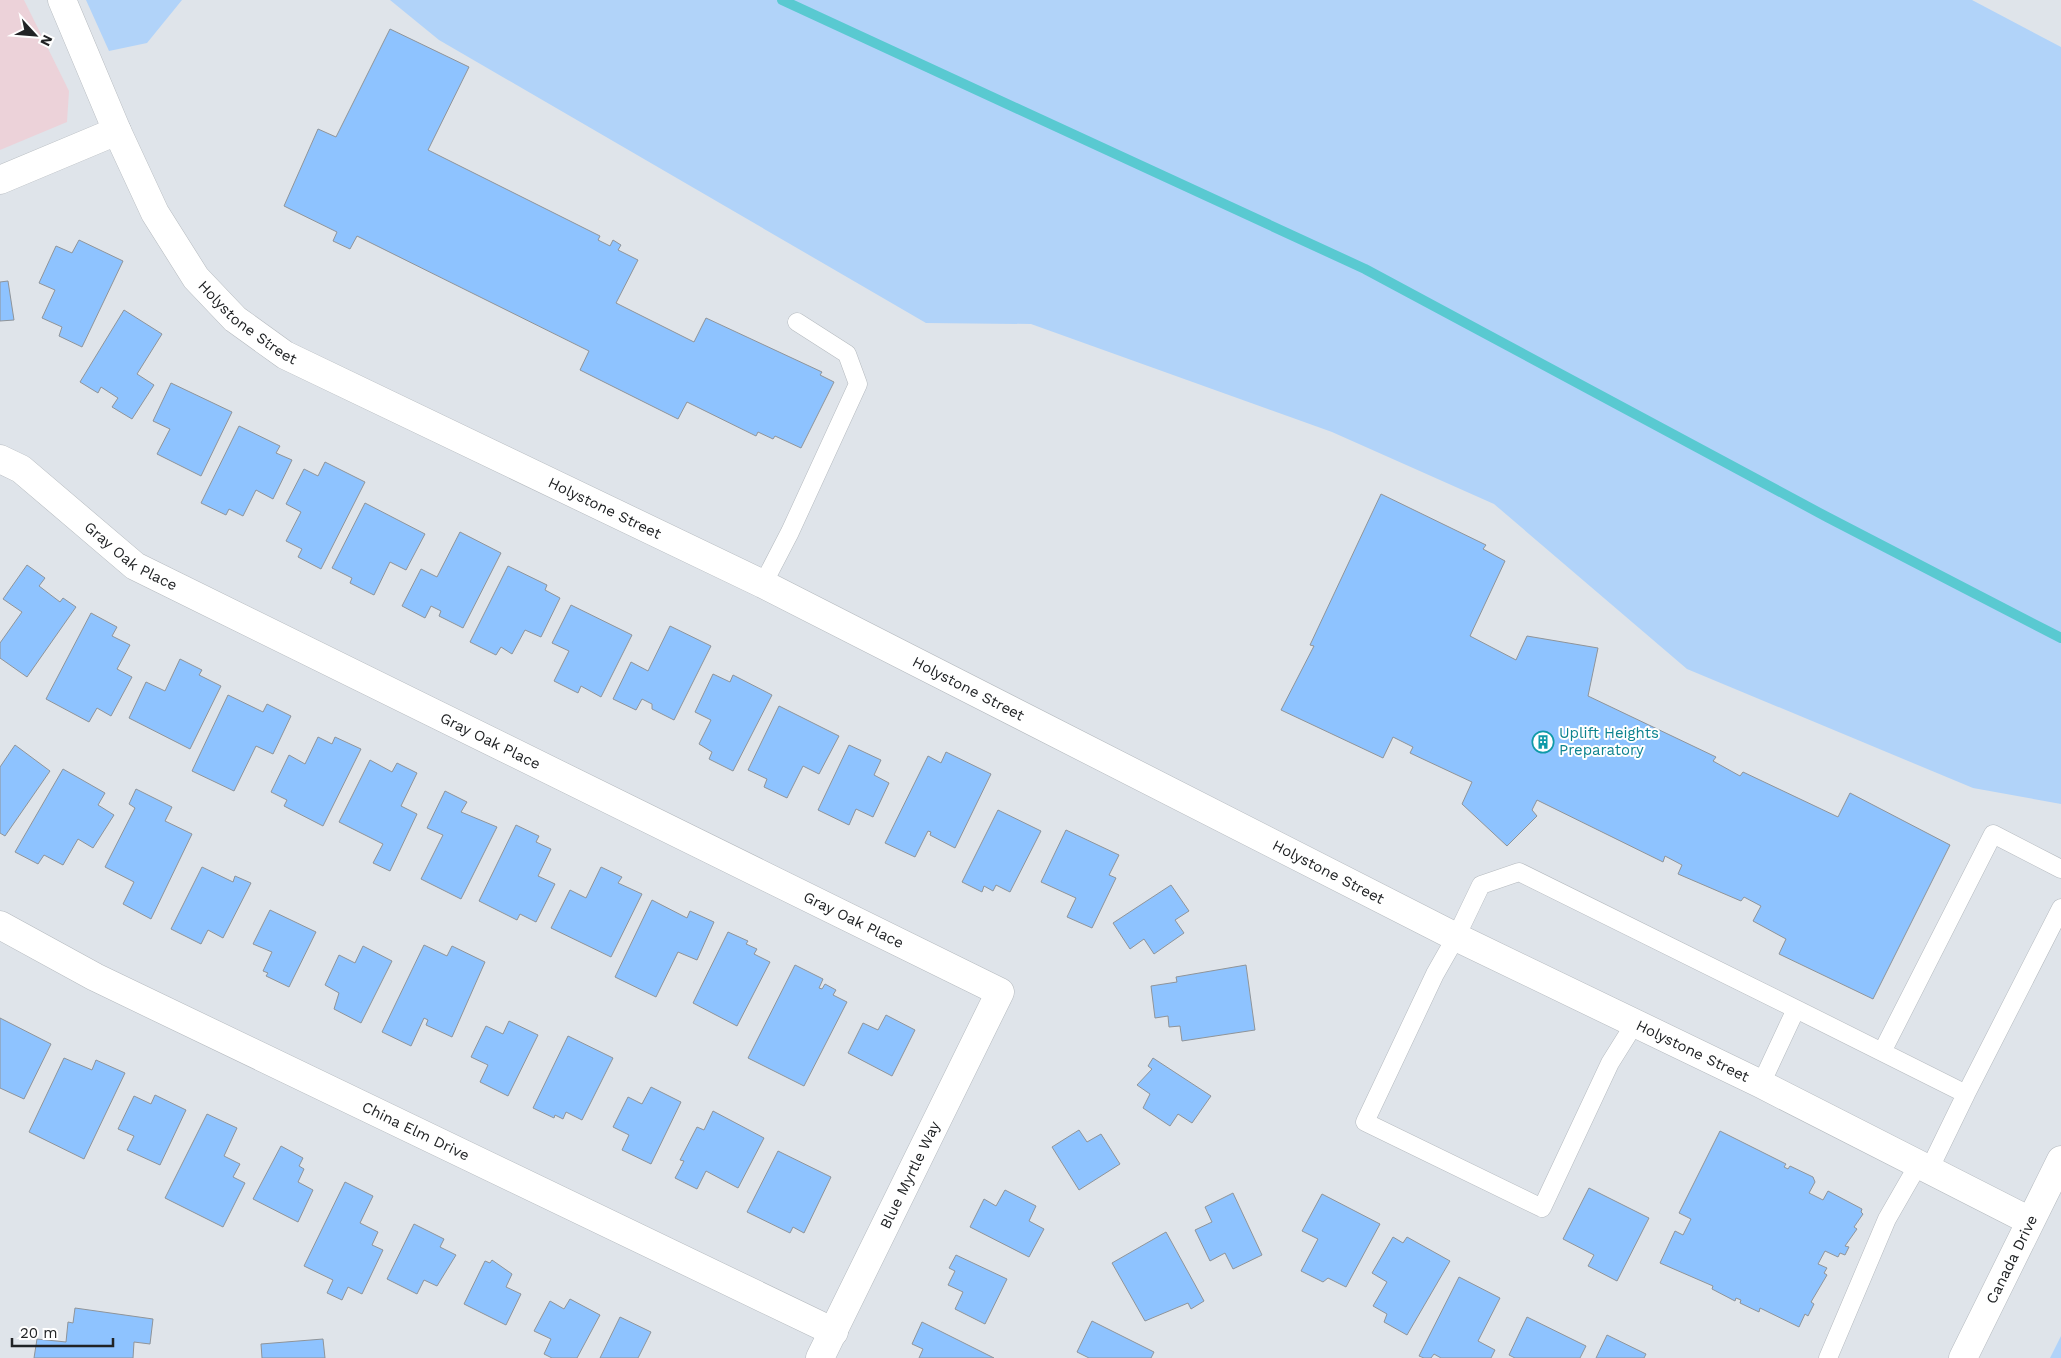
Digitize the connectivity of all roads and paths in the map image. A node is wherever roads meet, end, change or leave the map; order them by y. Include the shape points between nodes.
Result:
1 (62, 0) edge
2 (117, 131) junction
3 (0, 180) edge
4 (797, 322) dead end
5 (0, 459) edge
6 (763, 584) junction
7 (2061, 869) edge
8 (2061, 908) edge
9 (0, 925) edge
10 (1456, 936) junction
11 (1000, 992) joint
12 (1796, 1009) junction
13 (1635, 1024) junction
14 (1882, 1052) junction
15 (1761, 1084) junction
16 (1966, 1094) junction
17 (2061, 1160) edge
18 (1923, 1167) junction
19 (2030, 1220) junction
20 (834, 1332) junction
21 (820, 1358) edge
22 (1828, 1358) edge
23 (1963, 1358) edge

1 - 2 street, Holystone Street
2 - 3 street
2 - 6 street, Holystone Street via 155,213 196,278 235,319 285,355
4 - 6 lane via 847,354 858,384
5 - 11 street, Gray Oak Place via 21,469 135,566
6 - 10 street, Holystone Street
7 - 14 lane via 1993,834
8 - 16 lane
9 - 20 street, China Elm Drive via 95,976
10 - 12 lane via 1481,885 1519,872
10 - 13 street, Holystone Street
10 - 13 lane via 1365,1122 1542,1208 1610,1064
11 - 20 street, Blue Myrtle Way
12 - 14 lane
12 - 15 lane
13 - 15 street, Holystone Street
14 - 16 lane
15 - 18 street, Holystone Street
16 - 18 lane
17 - 19 street, Canada Drive
18 - 19 street, Holystone Street
18 - 22 lane via 1887,1219
19 - 23 street, Canada Drive
20 - 21 street, Blue Myrtle Way

